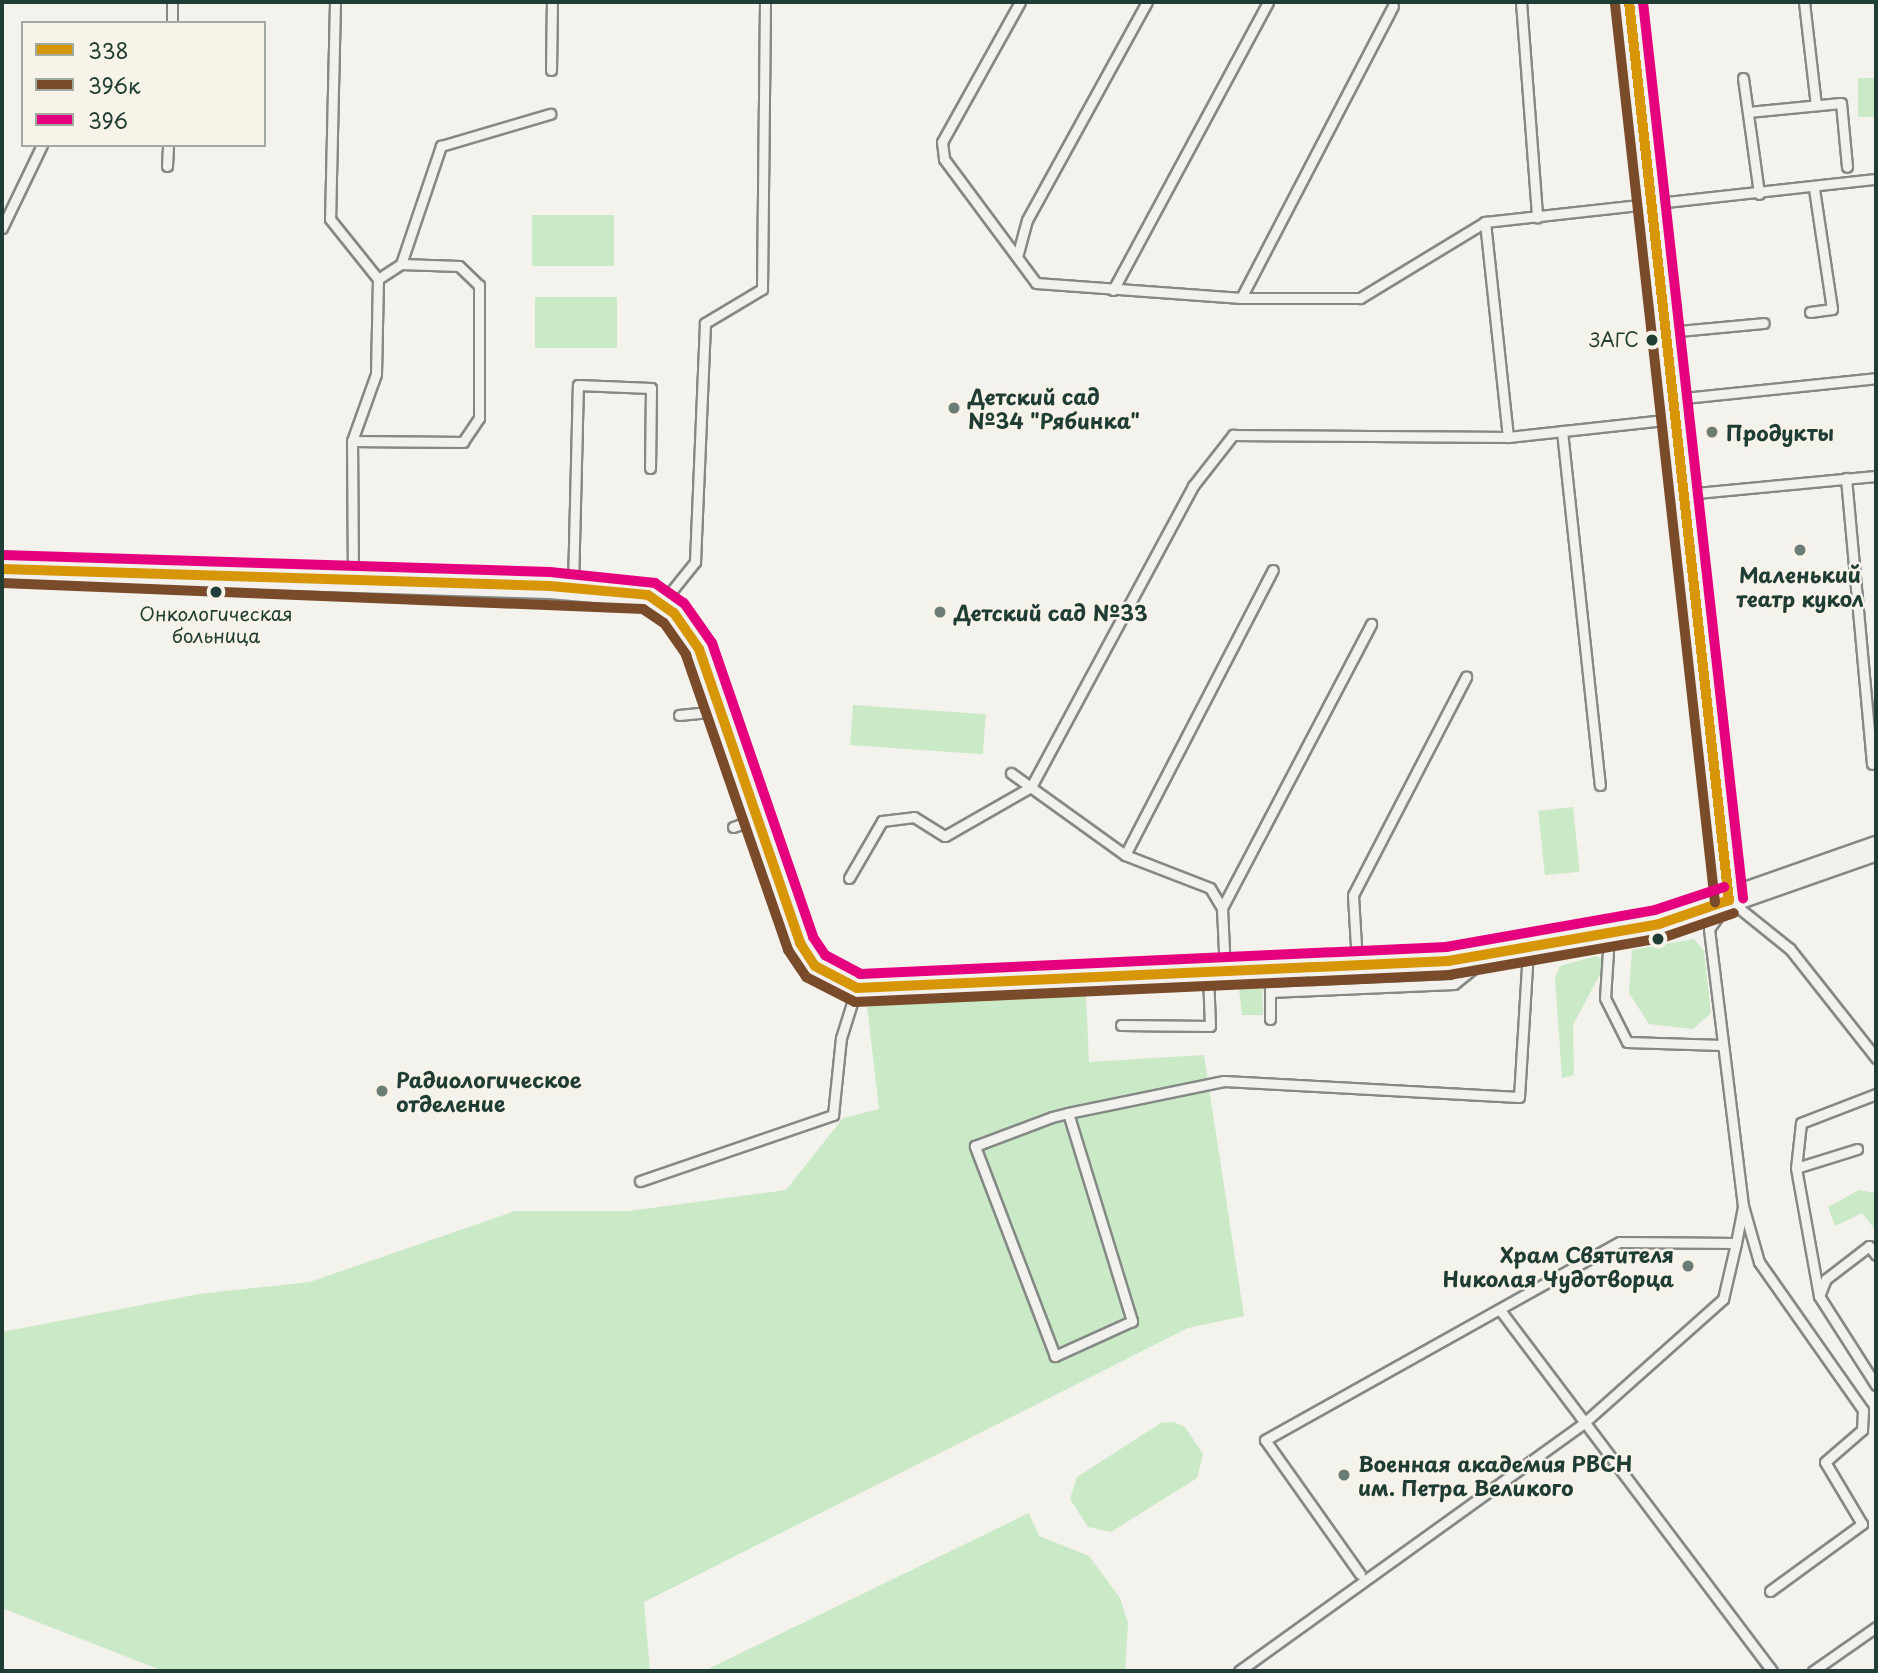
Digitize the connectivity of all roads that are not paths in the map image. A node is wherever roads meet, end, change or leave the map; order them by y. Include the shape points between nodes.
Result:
1 (172, 2) edge
2 (335, 2) edge
3 (552, 2) edge
4 (765, 2) edge
5 (1020, 2) edge
6 (1147, 2) edge
7 (1268, 2) edge
8 (1521, 2) edge
9 (1629, 2) edge
10 (1804, 2) edge
11 (1393, 6) dead end
12 (172, 21) edge
13 (551, 69) dead end
14 (1743, 78) dead end
15 (1816, 105) junction
16 (1748, 112) junction
17 (550, 114) dead end
18 (41, 147) edge
19 (168, 147) edge
20 (167, 166) dead end
21 (1847, 167) dead end
22 (1876, 179) edge
23 (1814, 188) junction
24 (1759, 194) junction
25 (1653, 207) junction
26 (1537, 217) junction
27 (1485, 222) junction
28 (2, 228) edge
29 (1017, 257) junction
30 (401, 264) junction
31 (378, 279) junction
32 (1113, 290) junction
33 (1241, 298) junction
34 (1810, 312) dead end
35 (1764, 323) dead end
36 (1667, 332) junction
37 (1876, 378) edge
38 (1675, 409) junction
39 (1562, 431) junction
40 (1508, 437) junction
41 (352, 441) junction
42 (650, 468) dead end
43 (1876, 476) edge
44 (1846, 478) junction
45 (1685, 494) junction
46 (2, 569) edge
47 (1273, 570) dead end
48 (353, 582) junction
49 (573, 588) junction
50 (661, 604) junction
51 (1371, 624) dead end
52 (1466, 677) dead end
53 (720, 711) junction
54 (679, 715) dead end
55 (1872, 764) dead end
56 (1011, 773) dead end
57 (1600, 785) dead end
58 (1031, 787) junction
59 (756, 819) junction
60 (733, 827) dead end
61 (1876, 848) edge
62 (1125, 855) junction
63 (849, 878) dead end
64 (1729, 900) junction
65 (1222, 908) junction
66 (1609, 933) junction
67 (1528, 947) junction
68 (1493, 953) junction
69 (1357, 966) junction
70 (1216, 974) junction
71 (1270, 981) junction
72 (857, 988) junction
73 (1270, 1019) dead end
74 (1121, 1025) dead end
75 (1722, 1045) junction
76 (1876, 1058) edge
77 (1876, 1094) edge
78 (1068, 1113) junction
79 (1857, 1149) dead end
80 (1796, 1168) junction
81 (640, 1181) dead end
82 (1743, 1206) junction
83 (1736, 1243) junction
84 (1876, 1255) edge
85 (1819, 1296) junction
86 (1500, 1310) junction
87 (1876, 1385) edge
88 (1585, 1422) junction
89 (1360, 1574) dead end
90 (1770, 1591) dead end
91 (1876, 1627) edge
92 (1238, 1671) edge
93 (1772, 1671) edge
94 (1813, 1671) edge

1 - 12 lane
2 - 31 lane via 330,219
3 - 13 lane
4 - 50 lane via 762,289 705,323 695,562
5 - 29 lane via 942,142 944,159
6 - 29 lane via 1027,220
7 - 32 lane
8 - 26 lane
9 - 25 street
10 - 15 lane
11 - 33 lane
14 - 16 lane
15 - 16 lane
15 - 21 lane via 1841,103
16 - 24 lane
17 - 30 lane via 441,146
18 - 28 lane
19 - 20 lane
22 - 23 lane
23 - 24 lane
23 - 34 lane via 1832,309
24 - 25 lane
25 - 26 lane
25 - 36 street
26 - 27 lane
27 - 33 lane via 1360,298
27 - 40 lane
29 - 32 lane via 1036,283
30 - 31 lane
30 - 41 lane via 458,266 479,285 479,418 463,442
31 - 41 lane via 376,374
32 - 33 lane
35 - 36 lane
36 - 38 street
37 - 38 lane
38 - 39 lane
38 - 45 street
39 - 40 lane
39 - 57 lane
40 - 58 lane via 1233,435 1193,486
41 - 48 lane
42 - 49 lane via 651,388 578,385
43 - 44 lane
44 - 45 lane
44 - 55 lane
45 - 64 street
46 - 48 street
47 - 62 lane
48 - 49 street
49 - 50 street via 648,595
50 - 53 street via 699,649
51 - 65 lane
52 - 69 lane via 1353,895
53 - 54 lane
53 - 59 street
56 - 58 lane
58 - 62 lane
58 - 63 lane via 945,836 914,817 882,821
59 - 60 lane
59 - 72 street via 800,943 816,966
61 - 64 street
62 - 65 lane via 1210,888
64 - 66 street
64 - 75 lane via 1709,929
64 - 76 lane via 1790,949
65 - 70 lane
66 - 67 street
66 - 75 lane via 1605,998 1627,1042
67 - 68 street
67 - 78 lane via 1519,1097 1224,1081
68 - 69 street
68 - 71 lane via 1454,984
69 - 71 street
70 - 71 street
70 - 72 street
70 - 74 lane via 1210,1026
71 - 73 lane
72 - 81 lane via 841,1038 833,1115
75 - 82 lane
77 - 80 lane via 1801,1123
78 - 78 lane via 975,1146 1055,1356 1132,1321
79 - 80 lane
80 - 85 lane
82 - 83 lane
82 - 90 lane via 1759,1262 1863,1410 1862,1430 1825,1462 1862,1524
83 - 86 lane via 1620,1242
83 - 88 lane via 1723,1299
84 - 85 lane via 1869,1246 1826,1279
85 - 87 lane
86 - 88 lane
86 - 89 lane via 1265,1440
88 - 92 lane
88 - 93 lane
91 - 94 lane

